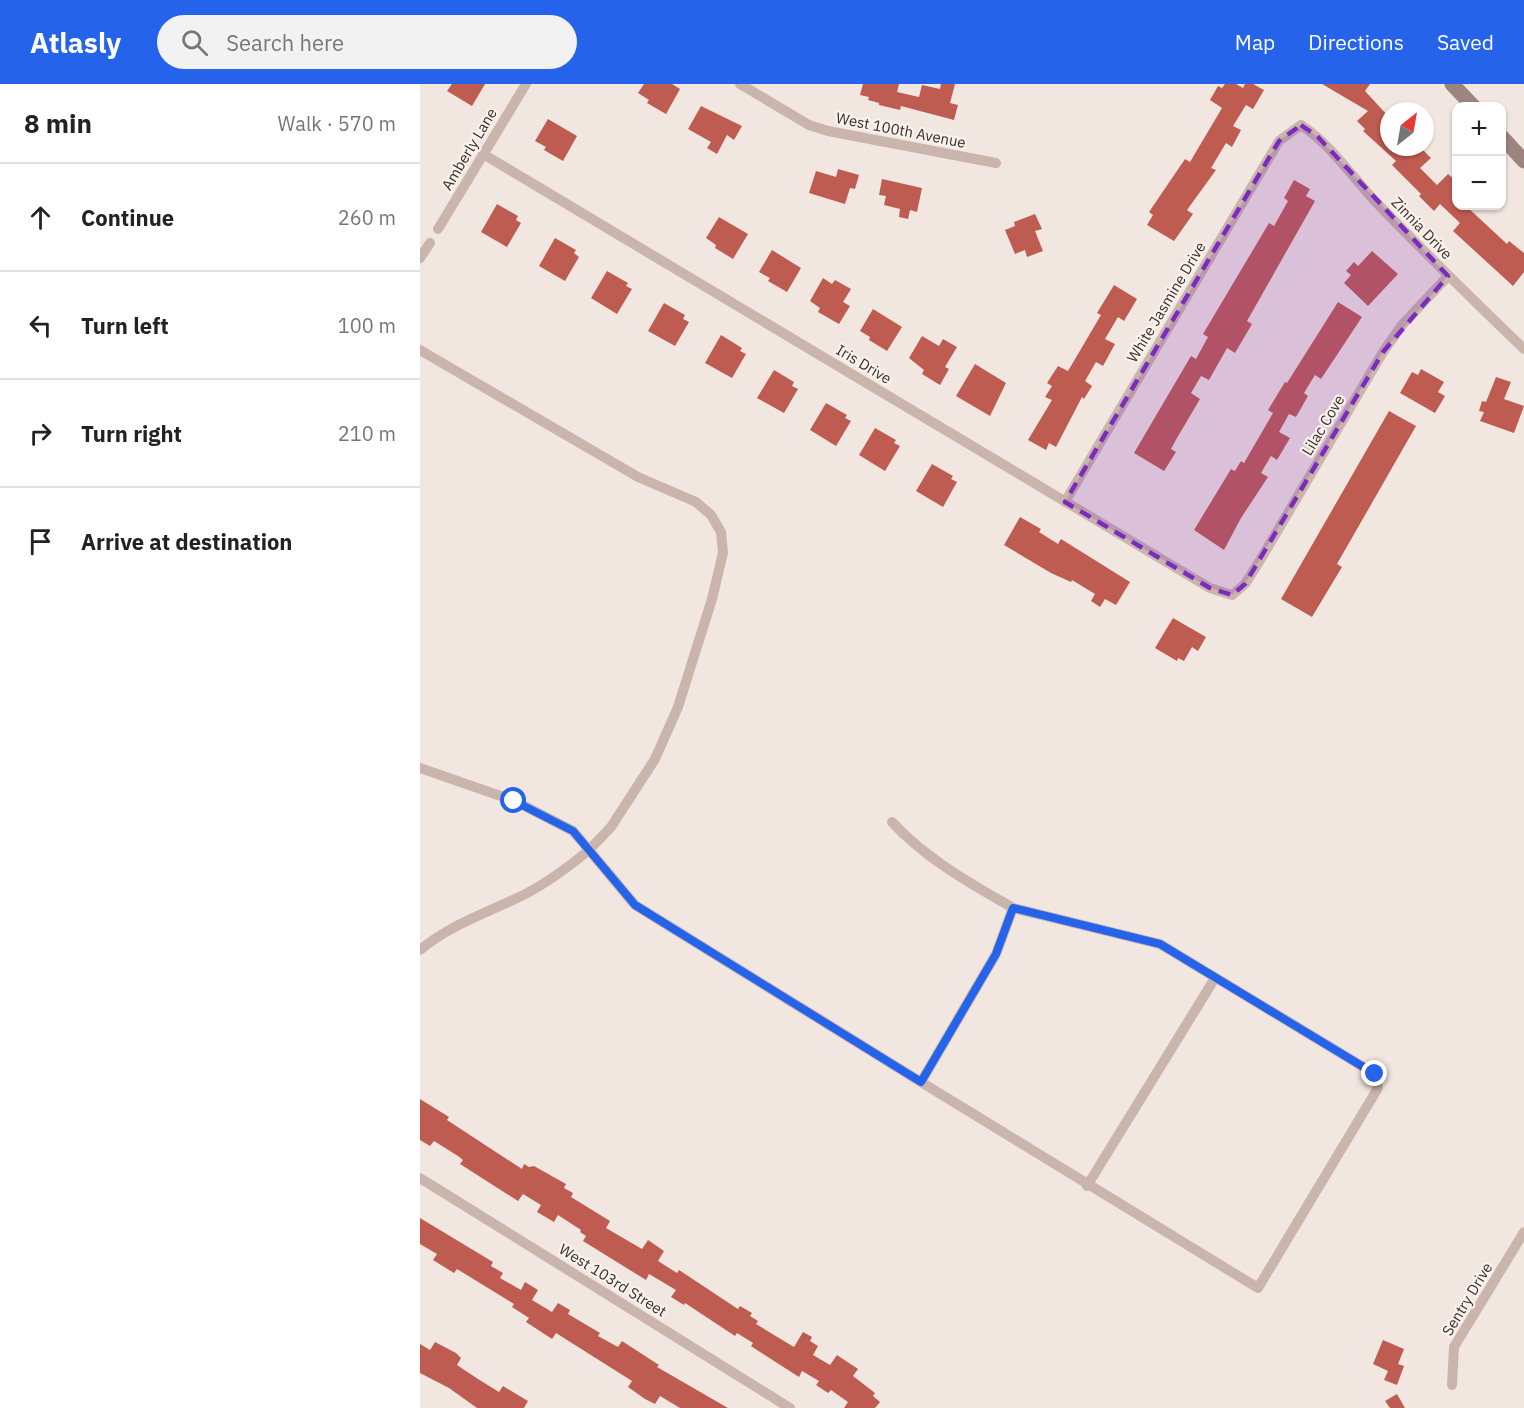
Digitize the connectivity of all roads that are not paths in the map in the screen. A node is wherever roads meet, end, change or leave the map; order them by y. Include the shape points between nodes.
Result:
1 (526, 84) edge
2 (740, 84) edge
3 (1452, 84) edge
4 (1469, 102) edge
5 (1301, 125) joint
6 (1506, 141) edge
7 (483, 154) junction
8 (1524, 161) edge
9 (996, 163) dead end
10 (438, 229) dead end
11 (430, 243) dead end
12 (420, 258) edge
13 (1448, 276) junction
14 (1524, 349) edge
15 (420, 350) edge
16 (1065, 502) junction
17 (1232, 595) joint
18 (420, 768) edge
19 (892, 822) dead end
20 (589, 850) junction
21 (1013, 908) junction
22 (420, 950) edge
23 (1215, 978) junction
24 (921, 1082) junction
25 (420, 1178) edge
26 (1087, 1186) junction
27 (1524, 1232) edge
28 (1452, 1385) dead end
29 (790, 1408) edge

1 - 7 street, Amberly Lane
2 - 9 street, West 100th Avenue via 809,125 828,131
3 - 4 street
5 - 13 street, Zinnia Drive via 1318,137
5 - 16 street, White Jasmine Drive via 1279,141
6 - 8 street
7 - 10 street, Amberly Lane
7 - 16 street, Iris Drive
11 - 12 street
13 - 14 street, Zinnia Drive
13 - 17 street, Lilac Cove via 1402,325 1383,352 1259,562 1245,584
15 - 20 street via 638,477 696,502 711,515 721,532 723,553 712,599 678,707 655,759 612,826
16 - 17 street, Iris Drive via 1210,588
18 - 20 street via 514,801 573,831
19 - 21 street via 952,873
20 - 22 street via 561,873 516,899 470,917
20 - 24 street via 635,905
21 - 23 street via 1160,944
21 - 24 street via 996,954
23 - 26 street
23 - 26 street via 1375,1074 1378,1088 1258,1288
24 - 26 street
25 - 29 street, West 103rd Street
27 - 28 street, Sentry Drive via 1454,1347

